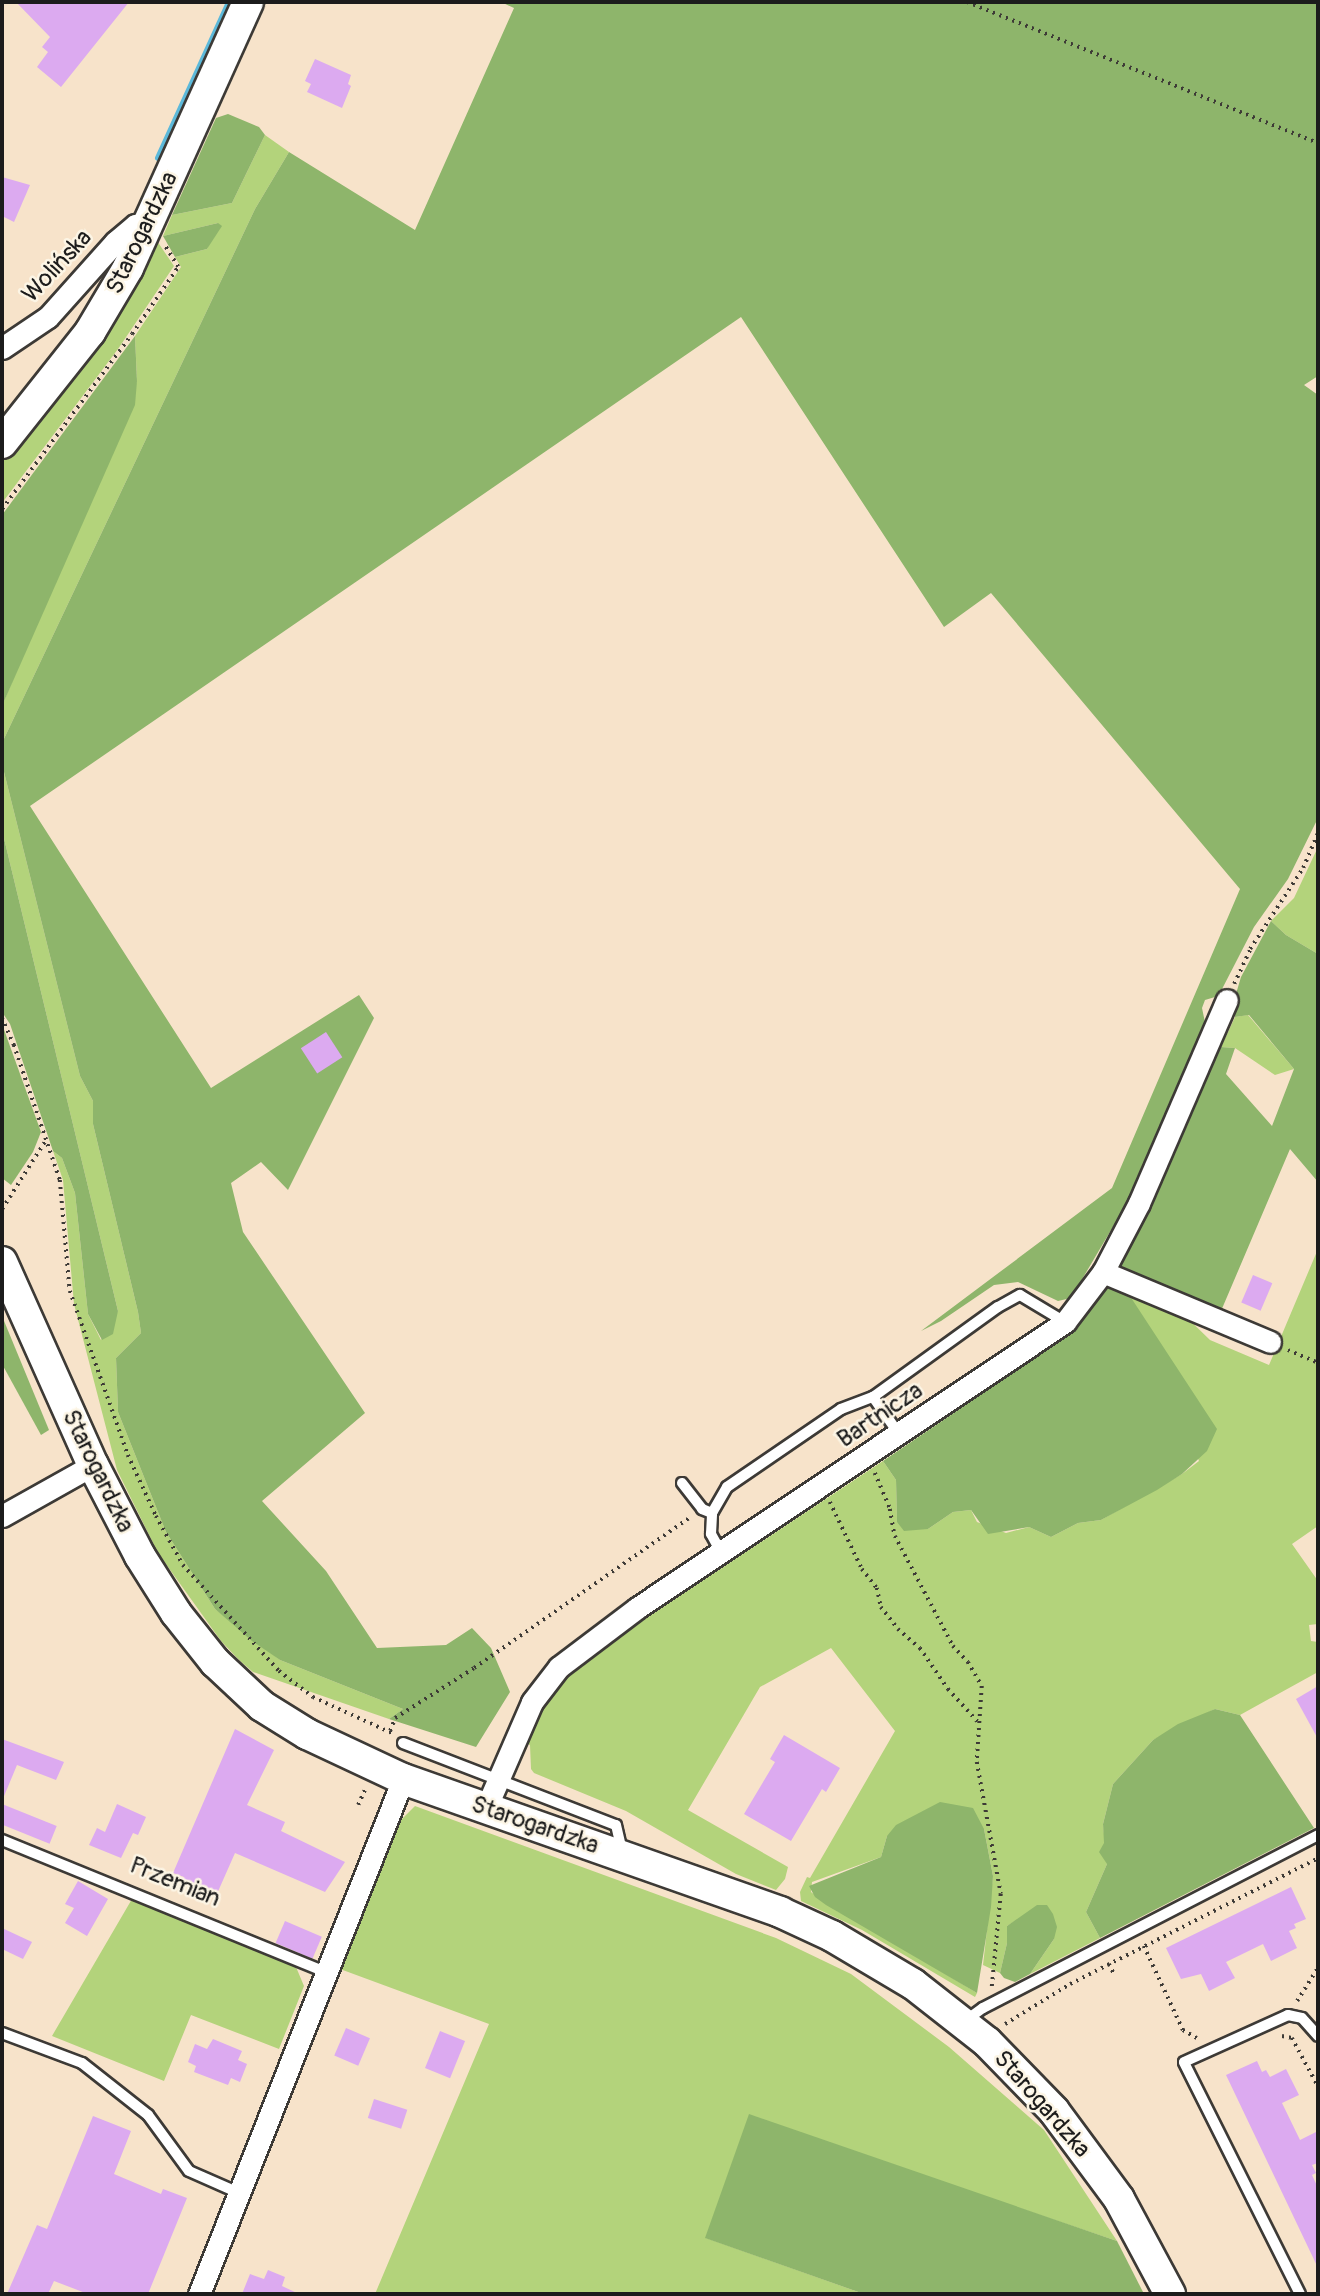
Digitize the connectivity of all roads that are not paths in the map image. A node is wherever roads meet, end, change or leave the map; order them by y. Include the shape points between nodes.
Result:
1 (248, 2) edge
2 (150, 222) junction
3 (2, 348) edge
4 (2, 443) edge
5 (1227, 1000) dead end
6 (2, 1262) edge
7 (1103, 1272) junction
8 (1065, 1322) junction
9 (1270, 1342) road end
10 (873, 1397) junction
11 (899, 1434) junction
12 (93, 1465) junction
13 (682, 1483) dead end
14 (707, 1511) junction
15 (2, 1516) edge
16 (721, 1552) junction
17 (403, 1743) dead end
18 (498, 1778) junction
19 (403, 1780) junction
20 (486, 1808) junction
21 (1318, 1835) edge
22 (2, 1840) edge
23 (623, 1854) junction
24 (328, 1973) junction
25 (964, 2021) junction
26 (2, 2033) edge
27 (1318, 2036) edge
28 (239, 2193) junction
29 (199, 2294) edge
30 (1170, 2294) edge
31 (1300, 2294) edge

1 - 2 main road, Starogardzka
2 - 3 street, Wolińska via 135,225 115,242 48,317
2 - 4 main road, Starogardzka via 90,332
5 - 7 street, Bartnicza via 1139,1203
6 - 12 main road, Starogardzka
7 - 8 street, Bartnicza
7 - 9 street
8 - 10 lane via 1020,1295
8 - 11 street, Bartnicza
10 - 11 lane
10 - 14 lane via 841,1409 727,1487
11 - 16 street, Bartnicza
12 - 15 street
12 - 19 main road, Starogardzka via 140,1556 215,1661 262,1706
13 - 14 lane
14 - 16 lane via 711,1534
16 - 18 street, Bartnicza via 559,1667 532,1702
17 - 18 lane
18 - 20 street, Bartnicza
18 - 23 lane via 616,1825
19 - 20 main road, Starogardzka
19 - 24 street
20 - 23 main road, Starogardzka
21 - 25 lane
22 - 24 lane, Przemian
23 - 25 main road, Starogardzka via 832,1936 914,1984
24 - 28 street
25 - 30 main road, Starogardzka via 1023,2076 1078,2140 1119,2199
26 - 28 lane via 82,2063 148,2115 189,2171
27 - 31 lane via 1302,2018 1288,2015 1184,2062
28 - 29 street

